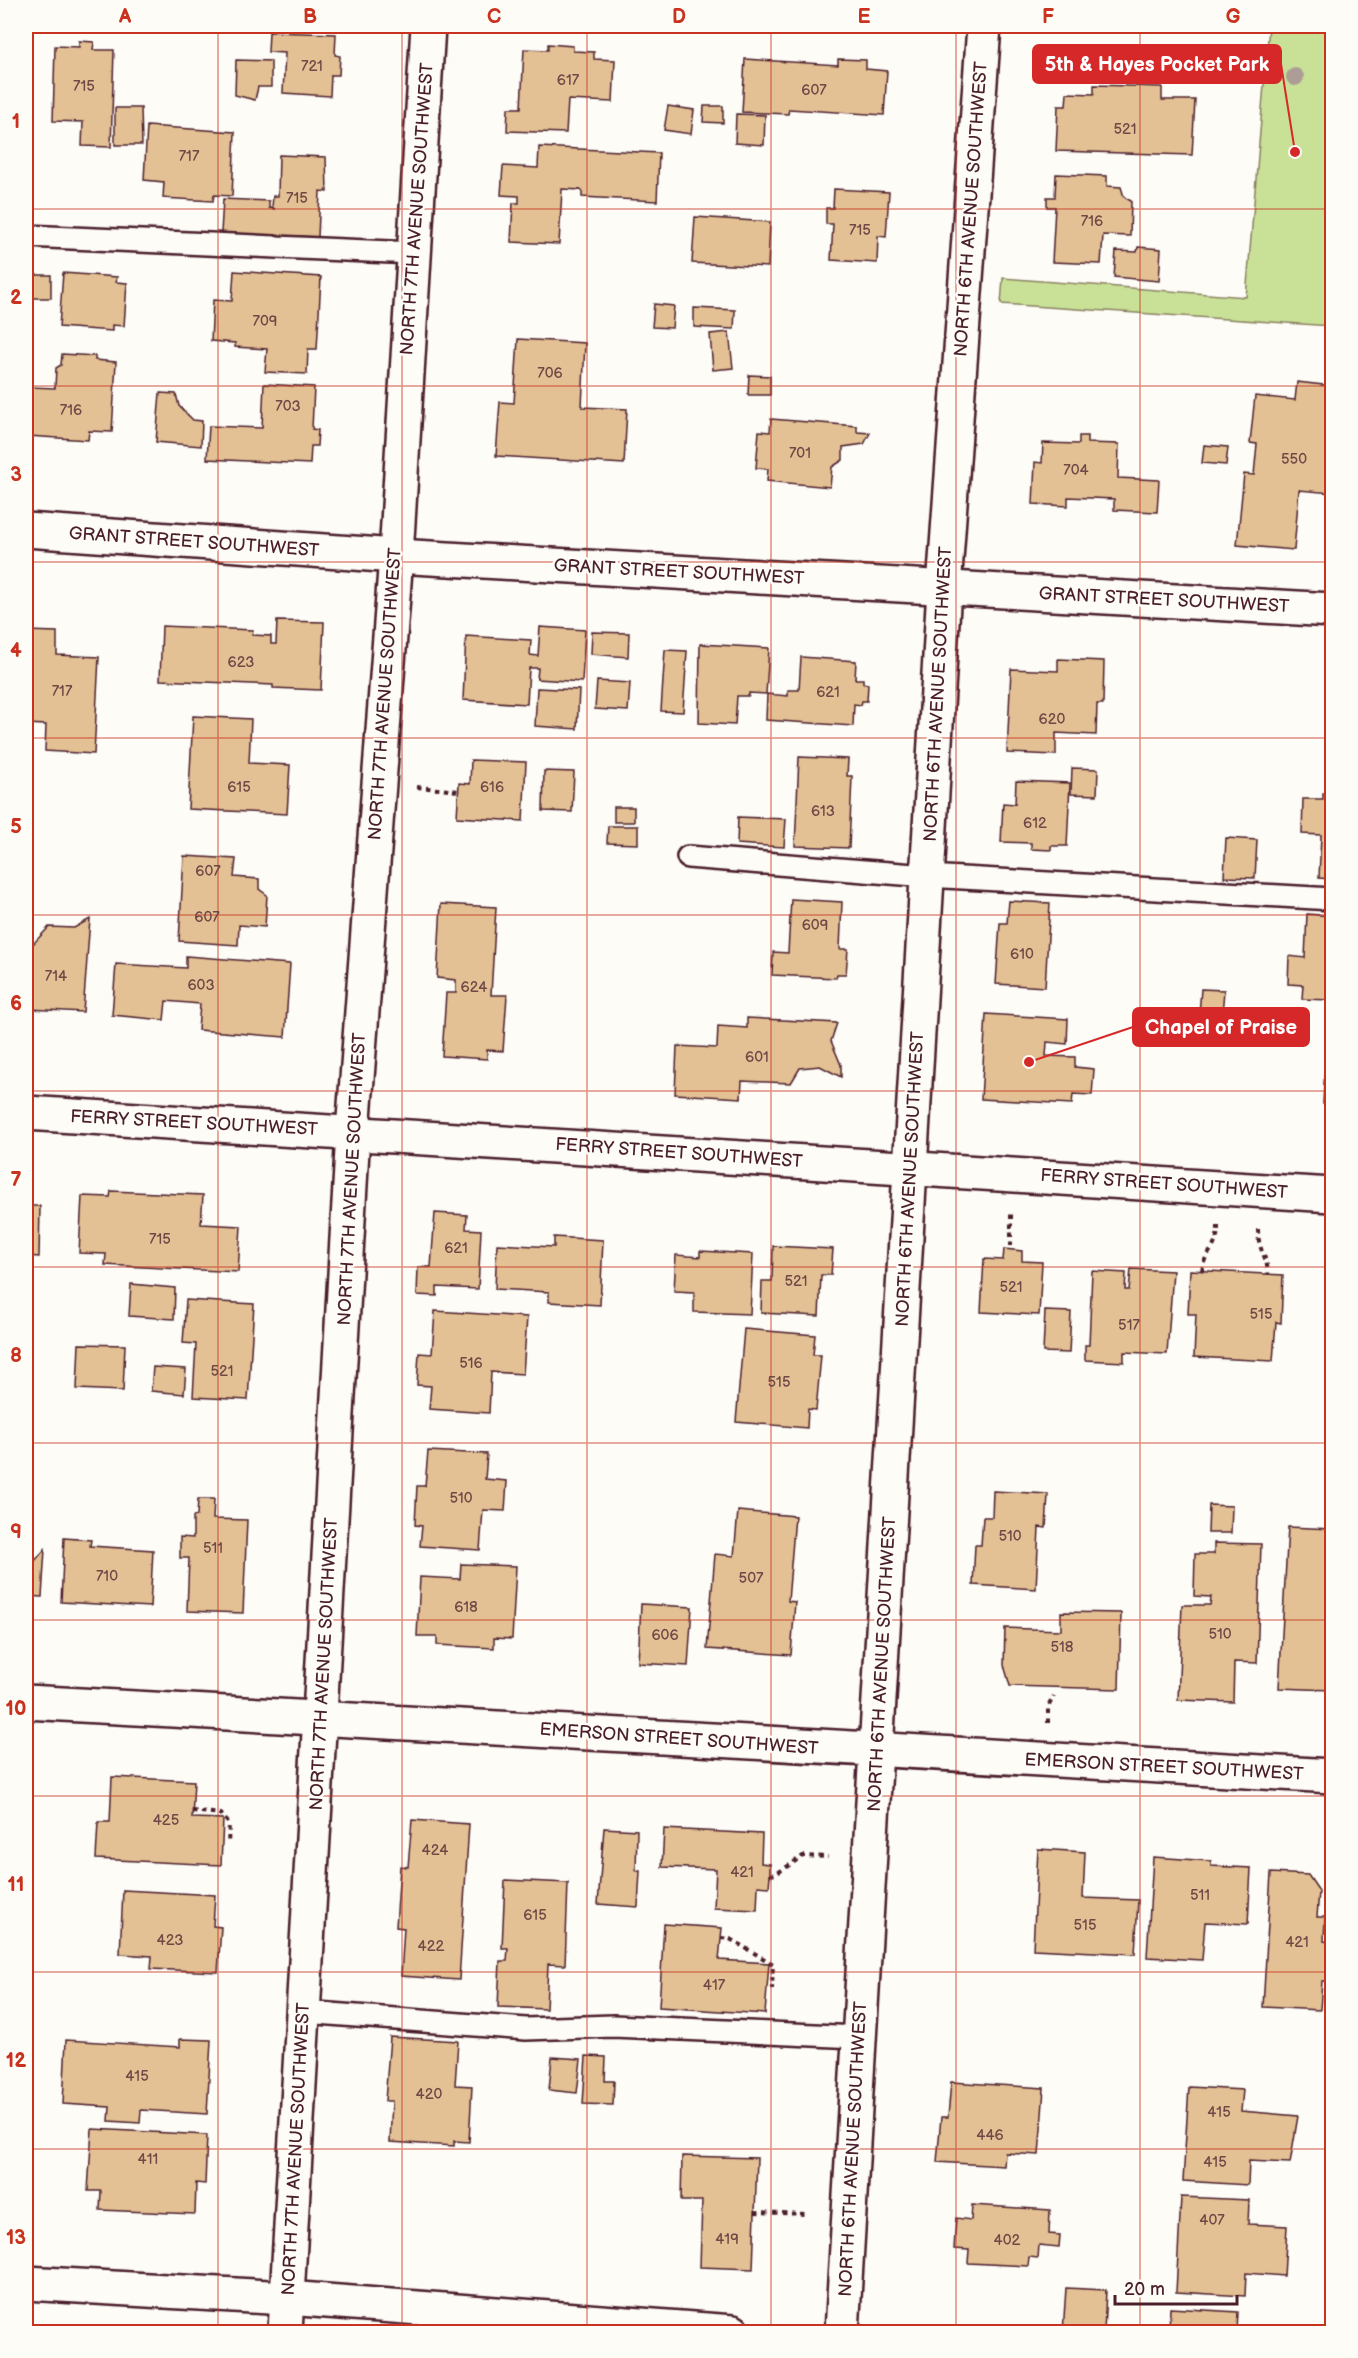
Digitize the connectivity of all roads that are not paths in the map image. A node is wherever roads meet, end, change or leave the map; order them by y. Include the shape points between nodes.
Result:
1 (428, 26) edge
2 (984, 26) edge
3 (26, 237) edge
4 (414, 253) junction
5 (26, 530) edge
6 (396, 556) junction
7 (944, 588) junction
8 (1332, 610) edge
9 (688, 857) dead end
10 (927, 876) junction
11 (1332, 899) edge
12 (26, 1113) edge
13 (353, 1132) junction
14 (910, 1167) junction
15 (1332, 1195) edge
16 (26, 1702) edge
17 (321, 1716) junction
18 (877, 1752) junction
19 (1332, 1776) edge
20 (304, 2012) junction
21 (858, 2037) junction
22 (26, 2283) edge
23 (287, 2298) junction
24 (285, 2332) edge
25 (733, 2332) edge
26 (842, 2332) edge

1 - 4 street, NORTH 7TH AVENUE SOUTHWEST
2 - 7 street, NORTH 6TH AVENUE SOUTHWEST
3 - 4 lane
4 - 6 street, NORTH 7TH AVENUE SOUTHWEST
5 - 6 street, GRANT STREET SOUTHWEST
6 - 7 street, GRANT STREET SOUTHWEST
6 - 13 street, NORTH 7TH AVENUE SOUTHWEST
7 - 8 street, GRANT STREET SOUTHWEST
7 - 10 street, NORTH 6TH AVENUE SOUTHWEST
9 - 10 lane
10 - 11 lane
10 - 14 street, NORTH 6TH AVENUE SOUTHWEST
12 - 13 street, FERRY STREET SOUTHWEST
13 - 14 street, FERRY STREET SOUTHWEST
13 - 17 street, NORTH 7TH AVENUE SOUTHWEST
14 - 15 street, FERRY STREET SOUTHWEST
14 - 18 street, NORTH 6TH AVENUE SOUTHWEST
16 - 17 street, EMERSON STREET SOUTHWEST
17 - 18 street, EMERSON STREET SOUTHWEST
17 - 20 street, NORTH 7TH AVENUE SOUTHWEST
18 - 19 street, EMERSON STREET SOUTHWEST
18 - 21 street, NORTH 6TH AVENUE SOUTHWEST
20 - 21 lane via 526,2029 613,2026
20 - 23 street, NORTH 7TH AVENUE SOUTHWEST
21 - 26 street, NORTH 6TH AVENUE SOUTHWEST
22 - 23 street
23 - 24 street, NORTH 7TH AVENUE SOUTHWEST
23 - 25 street

